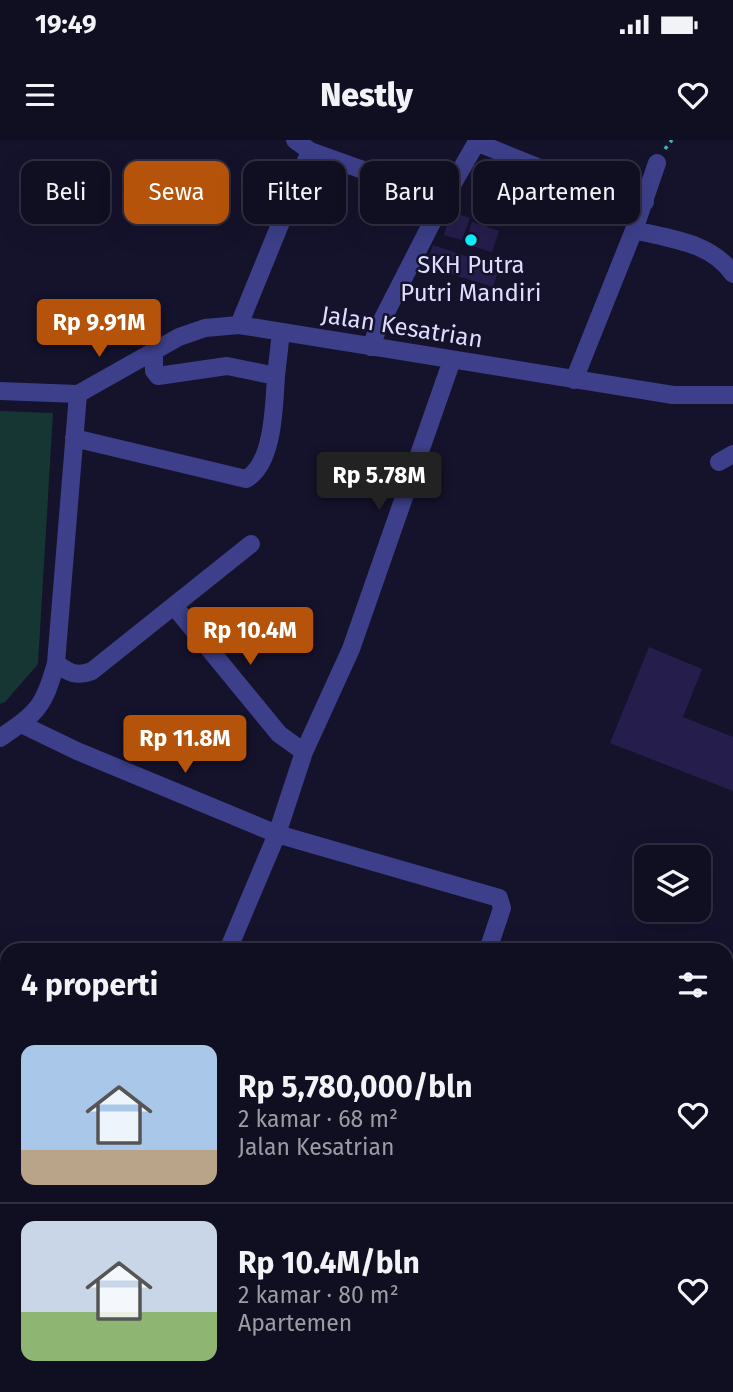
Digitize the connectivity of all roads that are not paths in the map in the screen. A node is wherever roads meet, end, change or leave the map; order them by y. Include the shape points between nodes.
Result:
1 (295, 140) edge
2 (478, 141) edge
3 (310, 151) junction
4 (657, 163) dead end
5 (360, 169) edge
6 (459, 173) edge
7 (645, 202) junction
8 (431, 224) edge
9 (635, 230) junction
10 (733, 274) edge
11 (239, 325) junction
12 (281, 332) junction
13 (371, 347) junction
14 (153, 350) junction
15 (452, 360) junction
16 (276, 376) junction
17 (573, 380) junction
18 (0, 391) edge
19 (78, 394) junction
20 (733, 395) edge
21 (74, 438) junction
22 (251, 544) dead end
23 (174, 606) junction
24 (56, 663) junction
25 (21, 724) junction
26 (0, 738) edge
27 (304, 752) junction
28 (277, 834) junction
29 (231, 943) edge
30 (490, 943) edge

1 - 3 street
2 - 6 street
2 - 7 street via 540,168
3 - 5 street
3 - 11 street
4 - 7 street
7 - 9 street
8 - 13 street
9 - 10 street via 698,245
9 - 17 street
11 - 12 street, Jalan Kesatrian
11 - 14 street, Jalan Kesatrian via 205,328
12 - 13 street, Jalan Kesatrian
12 - 16 street
13 - 15 street, Jalan Kesatrian
14 - 16 street via 158,376 227,366
14 - 19 street, Jalan Kesatrian
15 - 17 street, Jalan Kesatrian
15 - 27 street via 351,649
16 - 21 street via 267,452 246,479
17 - 20 street, Jalan Kesatrian via 673,395
18 - 19 street
19 - 21 street
21 - 24 street
22 - 23 street
23 - 24 street via 92,671 71,674
23 - 27 street via 279,734
24 - 25 street via 41,705
25 - 26 street
25 - 28 street
27 - 28 street
28 - 29 street
28 - 30 street via 499,898 502,908

